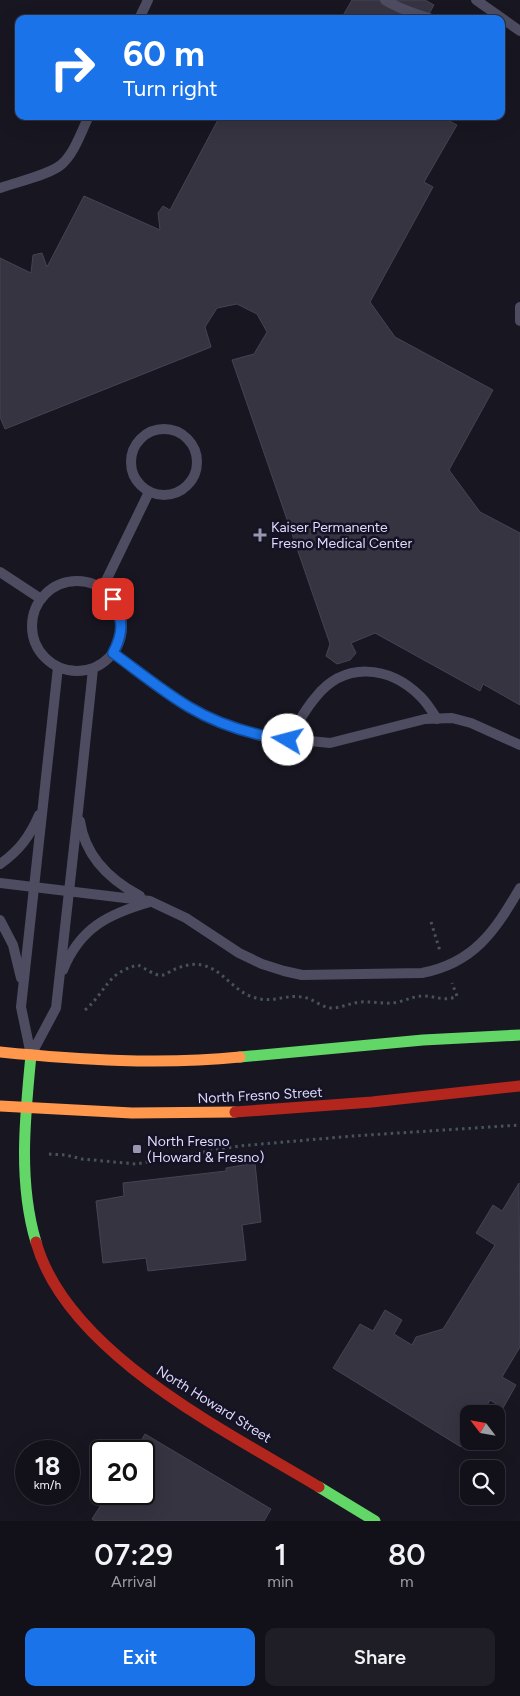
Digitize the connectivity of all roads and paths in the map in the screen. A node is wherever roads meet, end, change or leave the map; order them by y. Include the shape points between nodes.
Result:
1 (148, 0) edge
2 (384, 0) edge
3 (476, 0) edge
4 (141, 15) edge
5 (418, 15) edge
6 (498, 15) edge
7 (505, 20) edge
8 (505, 28) edge
9 (519, 30) edge
10 (87, 120) edge
11 (0, 188) edge
12 (520, 307) edge
13 (520, 321) edge
14 (149, 492) junction
15 (0, 572) edge
16 (102, 589) junction
17 (41, 599) junction
18 (113, 653) junction
19 (58, 668) junction
20 (92, 668) junction
21 (437, 718) junction
22 (288, 740) junction
23 (520, 745) edge
24 (43, 807) junction
25 (78, 811) junction
26 (0, 864) edge
27 (0, 883) edge
28 (34, 887) junction
29 (520, 888) edge
30 (68, 890) junction
31 (151, 901) junction
32 (0, 920) edge
33 (431, 922) dead end
34 (440, 950) dead end
35 (452, 983) dead end
36 (23, 985) junction
37 (58, 988) junction
38 (85, 1010) dead end
39 (520, 1035) edge
40 (0, 1052) edge
41 (31, 1055) junction
42 (520, 1086) edge
43 (0, 1106) edge
44 (26, 1108) junction
45 (520, 1125) edge
46 (66, 1155) dead end
47 (375, 1521) edge

1 - 4 lane
2 - 5 lane
3 - 6 lane
7 - 9 lane
8 - 9 lane
10 - 11 lane via 63,163 55,169
12 - 13 lane
14 - 14 lane via 160,495 182,490 196,471 197,460 188,438 168,428 147,433 134,447 130,466 140,485
14 - 16 lane
15 - 17 lane
16 - 17 lane via 76,581 50,590
16 - 18 lane via 113,599 121,619 120,640
17 - 19 lane via 34,611 33,638 38,650
18 - 20 lane
18 - 22 lane via 188,707 209,718 260,736
19 - 20 lane via 69,671
19 - 24 lane
20 - 25 lane
21 - 22 lane via 330,742
21 - 22 lane via 421,697 389,676 371,671 352,672 336,679 315,697
21 - 23 lane via 472,723
24 - 26 lane via 16,852
24 - 28 lane
25 - 30 lane
25 - 31 lane via 86,843 94,859 116,881
27 - 28 lane
28 - 30 lane
28 - 36 lane
29 - 31 lane via 501,920 470,953 454,963 422,973 302,975 284,971 239,953 186,918
30 - 31 lane
30 - 37 lane
31 - 37 lane via 92,927 68,958
32 - 36 lane via 12,945
33 - 34 path
35 - 38 path via 457,996 450,999 422,996 393,1003 363,1002 332,1008 304,997 263,1000 249,996 218,971 200,964 187,965 163,976 138,966 123,970 110,979
36 - 41 lane via 21,1007
37 - 41 lane via 56,1008
39 - 41 main road via 423,1040 212,1060 141,1061
40 - 41 main road
41 - 44 main road, North Howard Street
42 - 44 main road, North Fresno Street via 350,1105 209,1113
43 - 44 main road, North Fresno Street
44 - 47 main road, North Howard Street via 26,1186 39,1253 50,1278 85,1326 176,1400
45 - 46 path via 239,1146 136,1164

